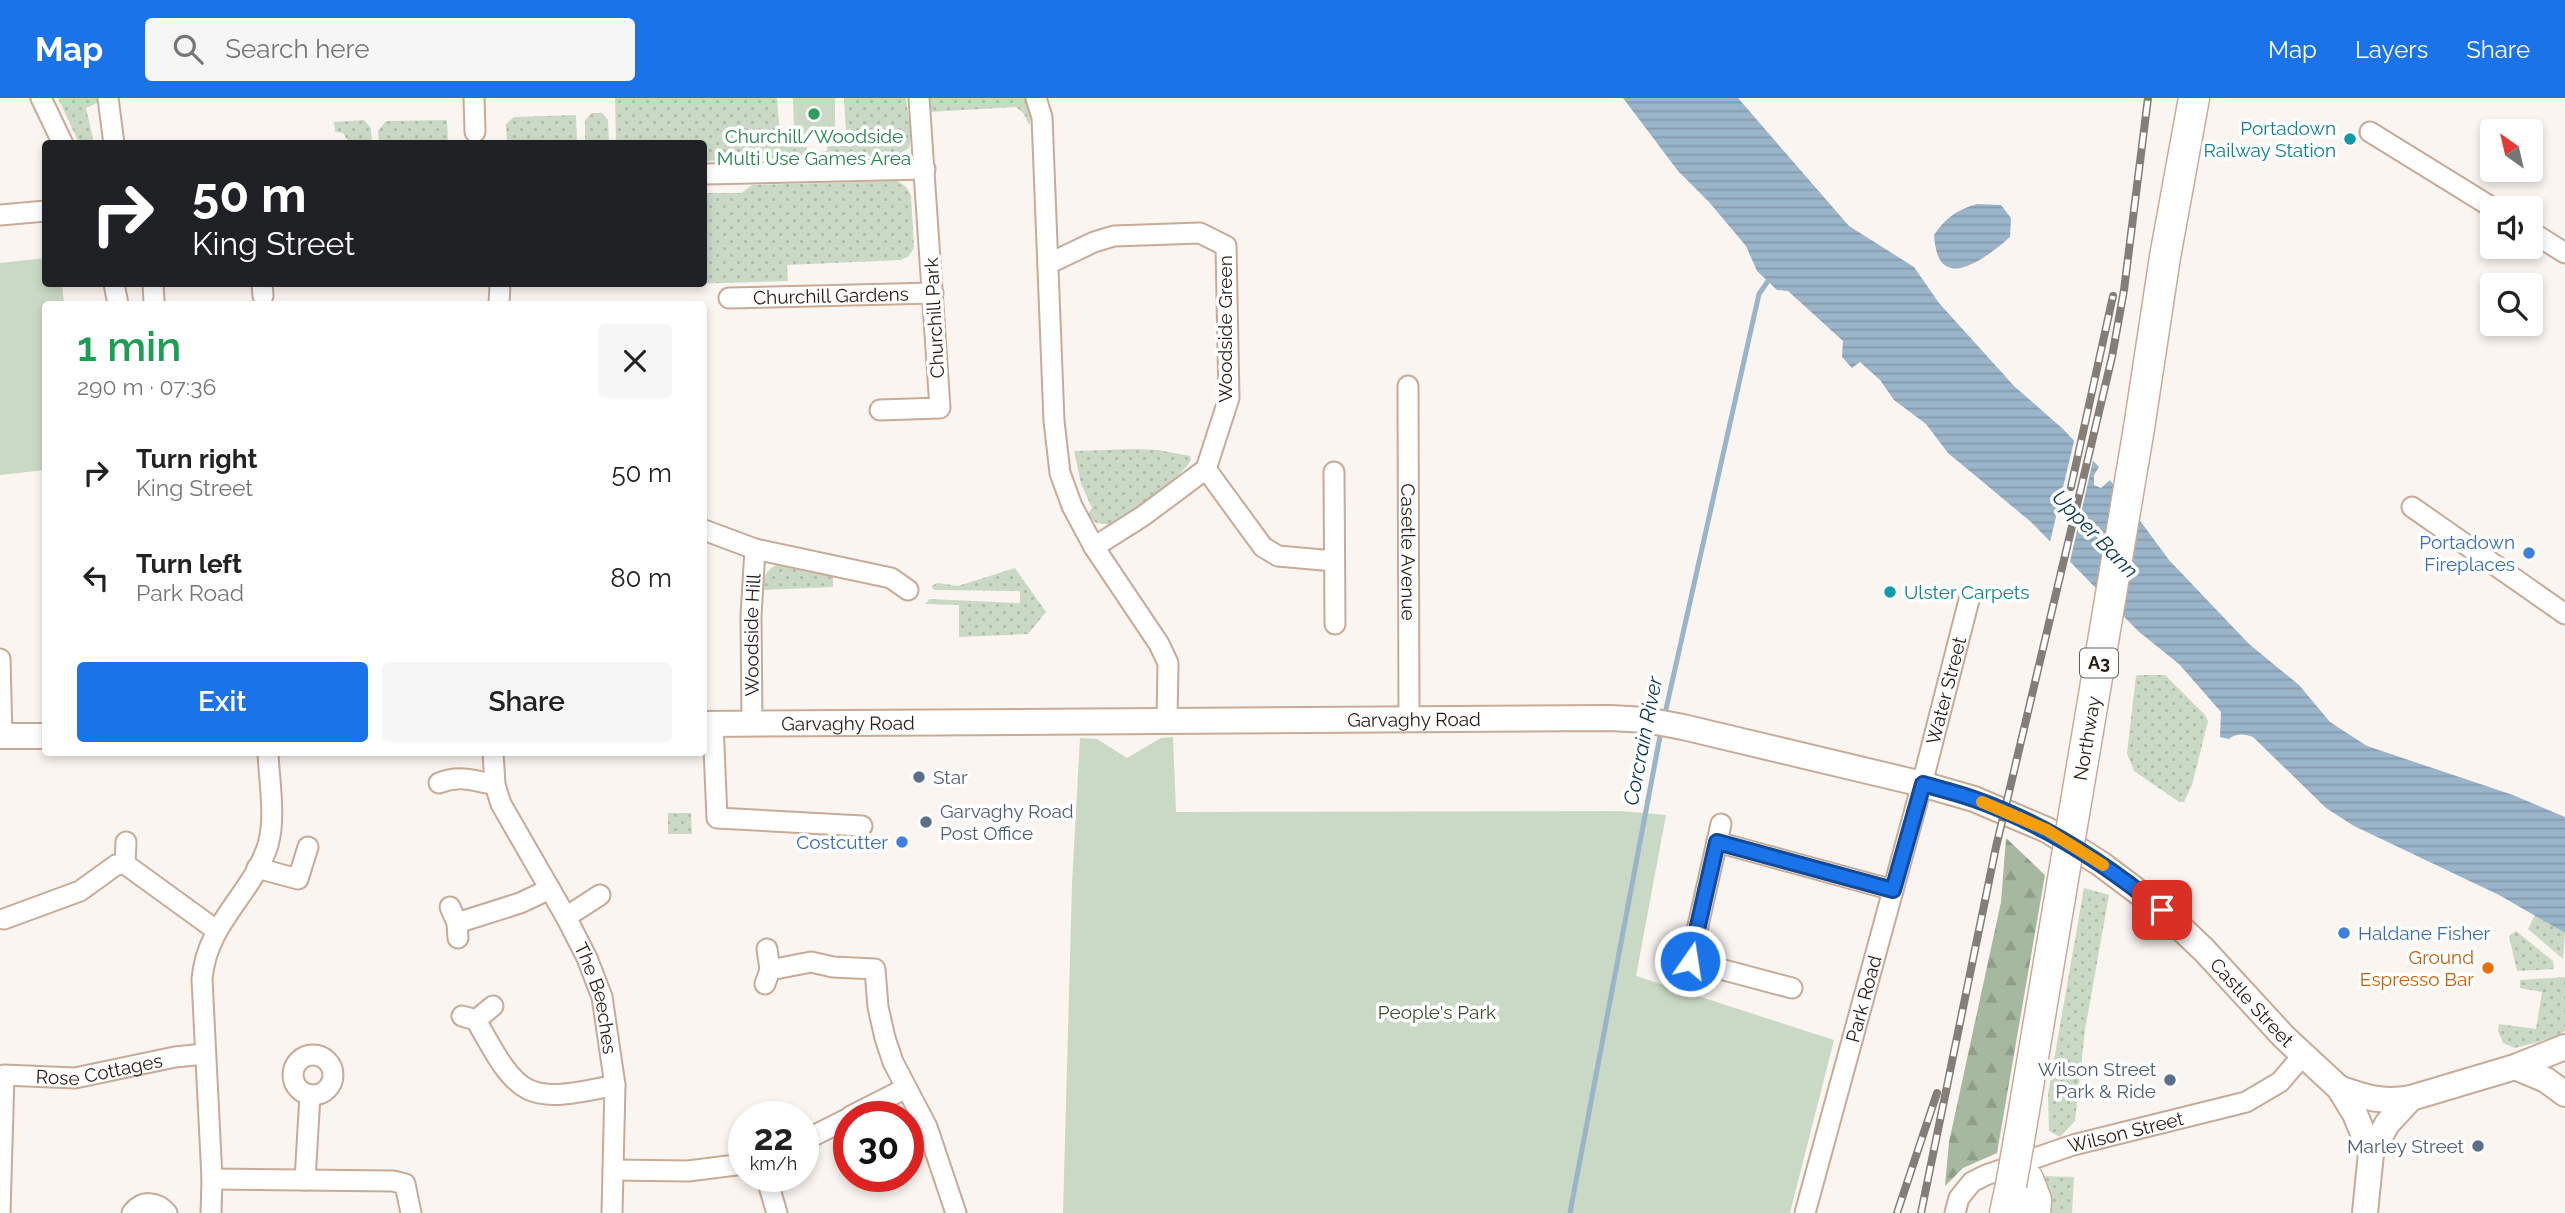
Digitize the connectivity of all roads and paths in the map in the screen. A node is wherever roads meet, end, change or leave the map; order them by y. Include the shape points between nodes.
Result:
1 (41, 98) edge
2 (108, 98) edge
3 (474, 98) edge
4 (919, 98) edge
5 (1036, 98) edge
6 (2194, 98) edge
7 (475, 132) dead end
8 (2370, 132) dead end
9 (61, 140) edge
10 (113, 140) edge
11 (925, 169) junction
12 (707, 174) edge
13 (2480, 200) edge
14 (42, 211) edge
15 (0, 215) edge
16 (2543, 239) edge
17 (2565, 253) edge
18 (1048, 264) junction
19 (933, 293) junction
20 (729, 298) dead end
21 (1408, 386) dead end
22 (880, 410) dead end
23 (1206, 469) junction
24 (1334, 472) dead end
25 (2412, 507) dead end
26 (707, 531) edge
27 (1094, 547) junction
28 (755, 549) junction
29 (1334, 561) junction
30 (908, 590) dead end
31 (1970, 596) dead end
32 (2565, 614) edge
33 (1335, 624) dead end
34 (20, 659) dead end
35 (0, 660) edge
36 (1409, 720) junction
37 (1167, 721) junction
38 (752, 723) junction
39 (708, 724) edge
40 (1, 736) edge
41 (42, 736) edge
42 (268, 756) edge
43 (493, 756) edge
44 (446, 775) dead end
45 (1923, 784) junction
46 (495, 785) junction
47 (862, 826) dead end
48 (126, 842) dead end
49 (308, 847) dead end
50 (125, 864) junction
51 (2101, 864) joint
52 (257, 868) junction
53 (550, 889) junction
54 (1893, 890) junction
55 (600, 895) dead end
56 (566, 917) junction
57 (4, 922) edge
58 (455, 923) dead end
59 (216, 930) junction
60 (767, 949) dead end
61 (1793, 989) dead end
62 (493, 1006) dead end
63 (2565, 1047) edge
64 (205, 1055) junction
65 (2303, 1055) junction
66 (2515, 1067) junction
67 (615, 1085) junction
68 (906, 1088) junction
69 (2339, 1088) junction
70 (2565, 1094) edge
71 (310, 1095) dead end
72 (2412, 1098) junction
73 (881, 1101) edge
74 (2371, 1153) junction
75 (728, 1166) edge
76 (613, 1170) junction
77 (2016, 1174) edge
78 (212, 1179) junction
79 (305, 1180) junction
80 (771, 1192) edge
81 (1, 1213) edge
82 (132, 1213) edge
83 (167, 1213) edge
84 (211, 1213) edge
85 (411, 1213) edge
86 (612, 1213) edge
87 (777, 1213) edge
88 (956, 1213) edge
89 (1805, 1213) edge
90 (1955, 1213) edge
91 (2035, 1213) edge
92 (2365, 1213) edge

1 - 9 street
2 - 10 street
3 - 7 street
4 - 11 street, Churchill Park
5 - 18 street via 1042,117
6 - 77 highway, Northway / A3, bridge
8 - 13 street
11 - 12 street
11 - 19 street, Churchill Park
14 - 15 street
16 - 17 street
18 - 23 street, Woodside Green via 1114,236 1200,233 1226,246 1229,398
18 - 27 street via 1056,450 1072,506
19 - 20 street, Churchill Gardens
19 - 22 street, Churchill Park via 940,408
21 - 36 street, Casetle Avenue
23 - 27 street
23 - 29 street via 1264,547 1278,556
24 - 29 street
25 - 32 street
26 - 28 street, Woodside Hill
27 - 37 street via 1168,663
28 - 30 street, Woodside Hill via 891,578
28 - 38 street, Woodside Hill
29 - 33 street
31 - 45 street, Water Street
34 - 35 street
35 - 40 street
36 - 37 main road, Garvaghy Road
36 - 45 main road, Garvaghy Road via 1646,720
37 - 38 main road, Garvaghy Road
38 - 39 main road, Garvaghy Road
39 - 47 street via 717,818
40 - 41 main road
42 - 52 street via 271,815 268,843
43 - 46 street, The Beeches
44 - 46 street
45 - 51 main road, Garvaghy Road via 2027,821
45 - 54 street, Park Road
46 - 53 street, The Beeches via 501,804
48 - 50 street
49 - 52 street via 298,879
50 - 57 street via 116,865 80,891
50 - 59 street
51 - 65 main road, Castle Street via 2153,902 2204,950
52 - 59 street
53 - 56 street, The Beeches
53 - 58 street
54 - 61 street via 1719,833 1690,961
54 - 89 street, Park Road
55 - 56 street
56 - 67 street, The Beeches via 602,997
59 - 64 street via 202,971
60 - 68 street via 767,977 811,962 875,969 885,1038
62 - 67 street via 469,1018 519,1086 544,1095
63 - 66 main road, Castle Street
64 - 78 street
64 - 81 street, Rose Cottages via 75,1078 4,1075
65 - 69 main road, Castle Street
65 - 90 street, Wilson Street via 2280,1082 2246,1101 2073,1145 1986,1175 1972,1182 1959,1198
66 - 70 main road
66 - 72 main road, Castle Street
67 - 76 street, The Beeches
68 - 73 street
68 - 88 street via 927,1127
69 - 72 main road, Castle Street via 2376,1100
69 - 74 main road, Castle Street
71 - 79 street
72 - 74 main road via 2387,1124
74 - 92 main road, Castle Street
75 - 76 street via 688,1171
76 - 86 street, The Beeches
77 - 91 highway via 2036,1200
78 - 79 street
78 - 84 street
79 - 85 street via 405,1184
80 - 87 street
82 - 83 street via 148,1203

